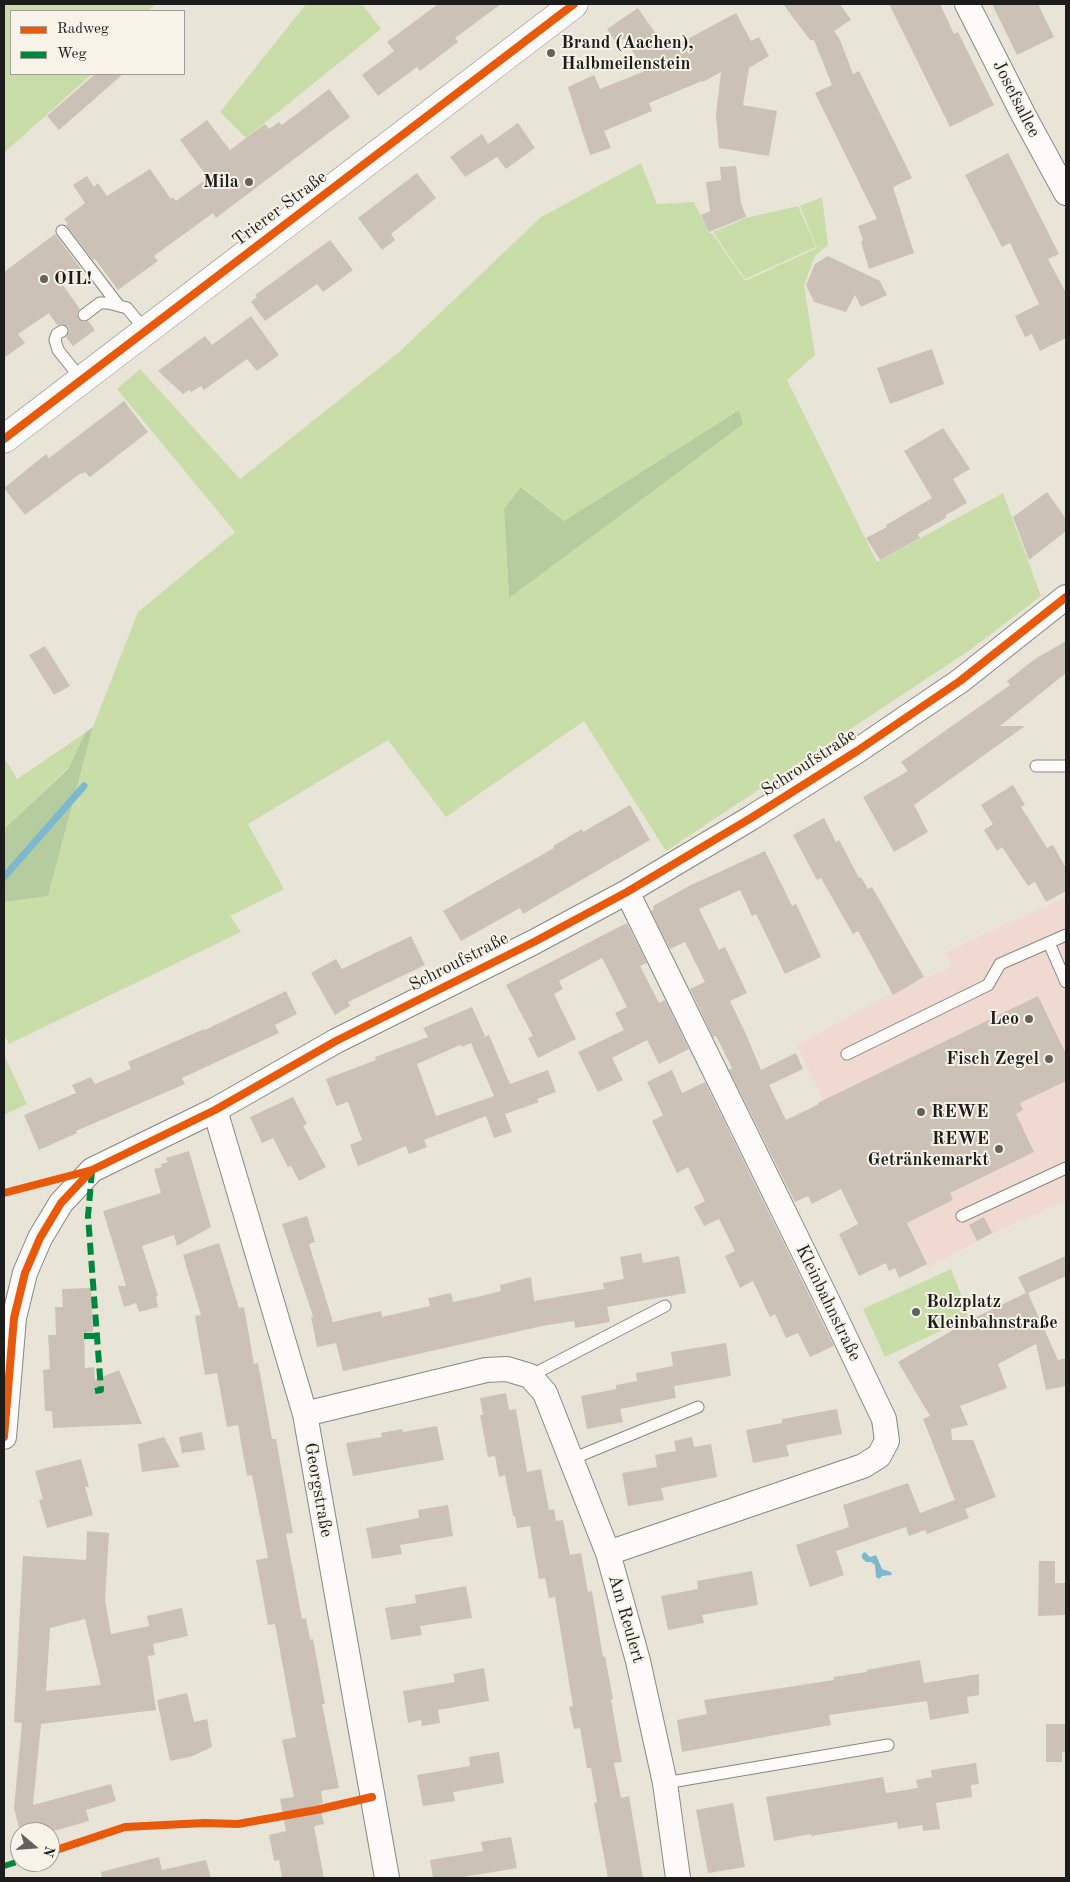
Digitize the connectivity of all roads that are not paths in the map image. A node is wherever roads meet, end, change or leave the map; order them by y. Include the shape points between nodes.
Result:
1 (574, 4) edge
2 (967, 4) edge
3 (1066, 193) edge
4 (62, 231) dead end
5 (119, 306) junction
6 (84, 315) dead end
7 (145, 330) junction
8 (62, 331) dead end
9 (82, 380) junction
10 (4, 439) edge
11 (1066, 597) edge
12 (1036, 766) dead end
13 (1066, 766) edge
14 (627, 892) junction
15 (1066, 935) edge
16 (1048, 943) junction
17 (1066, 982) edge
18 (847, 1054) dead end
19 (215, 1110) junction
20 (1066, 1168) edge
21 (962, 1216) dead end
22 (665, 1306) dead end
23 (530, 1376) junction
24 (698, 1407) dead end
25 (305, 1414) junction
26 (4, 1437) edge
27 (572, 1459) junction
28 (608, 1553) junction
29 (888, 1745) dead end
30 (665, 1783) junction
31 (387, 1878) edge
32 (678, 1878) edge

1 - 7 main road, Trierer Straße
2 - 3 street, Josefsallee
4 - 5 lane
5 - 6 lane via 100,304
5 - 7 lane via 127,308
7 - 9 main road, Trierer Straße
8 - 9 lane via 55,340 58,350
9 - 10 main road, Trierer Straße
11 - 14 street, Schroufstraße via 960,681 857,751
12 - 13 lane
14 - 19 street, Schroufstraße via 336,1041
14 - 28 street, Kleinbahnstraße via 884,1419 887,1440 880,1456 863,1466
15 - 16 lane
16 - 17 lane
16 - 18 lane via 1000,964 988,985
19 - 25 street, Georgstraße
19 - 26 street, Schroufstraße via 92,1170 61,1204 40,1238 25,1273 14,1318
20 - 21 lane
22 - 23 lane
23 - 25 street via 507,1369 486,1370
23 - 27 street, Am Reulert via 545,1393
24 - 27 lane
25 - 31 street, Georgstraße
27 - 28 street, Am Reulert
28 - 30 street, Am Reulert via 638,1661
29 - 30 lane
30 - 32 street, Am Reulert

